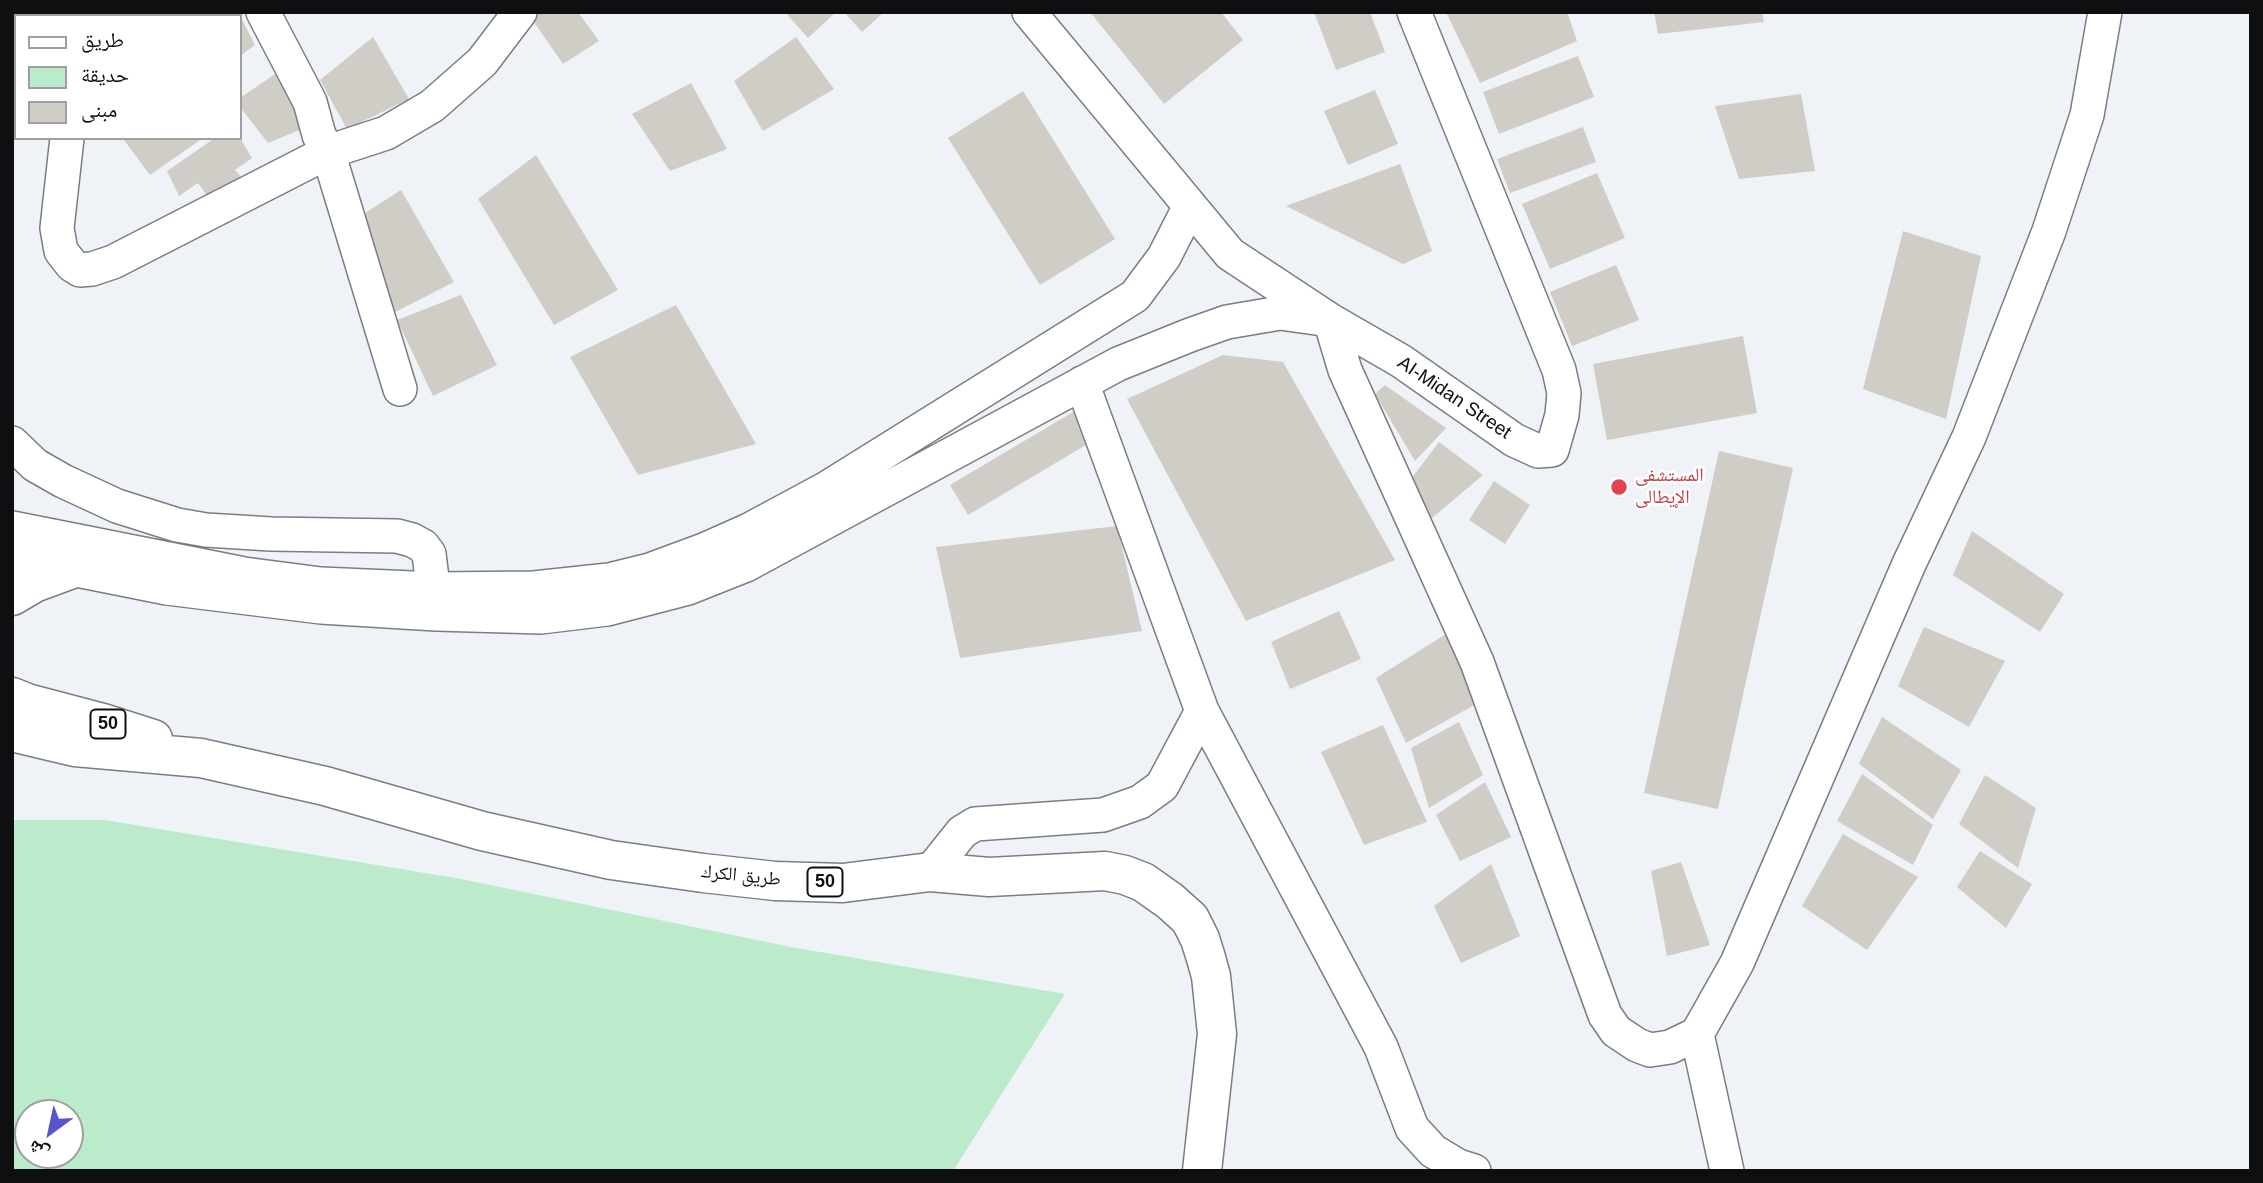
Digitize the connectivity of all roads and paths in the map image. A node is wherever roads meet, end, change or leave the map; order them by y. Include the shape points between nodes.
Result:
1 (263, 12) edge
2 (520, 12) edge
3 (1028, 12) edge
4 (1414, 12) edge
5 (2105, 12) edge
6 (67, 140) edge
7 (328, 152) junction
8 (1190, 206) junction
9 (1330, 320) junction
10 (1082, 383) junction
11 (400, 389) dead end
12 (12, 443) edge
13 (12, 528) edge
14 (12, 560) edge
15 (72, 569) junction
16 (684, 574) junction
17 (12, 596) edge
18 (435, 601) junction
19 (12, 697) edge
20 (1202, 711) junction
21 (12, 732) edge
22 (201, 758) junction
23 (930, 872) junction
24 (1697, 1034) junction
25 (1202, 1171) edge
26 (1474, 1171) edge
27 (1727, 1171) edge

1 - 7 street via 310,102
2 - 7 street via 482,62 432,106 386,132
3 - 8 street, AI-Midan Street
4 - 9 street, AI-Midan Street via 1559,370 1564,393 1552,450 1538,451 1514,440 1401,361
5 - 24 street via 2087,115 2049,231 1969,437 1909,564 1737,963
6 - 7 street via 57,228 61,251 80,270 113,262
7 - 11 street
8 - 9 street, AI-Midan Street via 1230,254
8 - 16 street via 1164,257 1135,296
9 - 10 street via 1280,313 1227,322
9 - 24 street via 1345,370 1478,662 1605,1015 1616,1031 1650,1050 1670,1047
10 - 16 street via 747,565
10 - 20 street
12 - 18 street via 35,465 63,481 117,506 177,525 216,531 412,540 429,554
13 - 18 street via 244,574
14 - 15 street
15 - 17 main road
15 - 18 street via 167,588 321,607
16 - 18 street via 607,609 541,617
19 - 22 main road, طريق الكرك / 50
20 - 23 street via 1162,786 1140,802 1103,815 975,824 962,832
20 - 26 street via 1381,1047 1412,1128 1433,1151
21 - 22 main road, طريق الكرك / 50 via 75,747
22 - 23 main road, طريق الكرك / 50 via 611,860 775,881 843,883
23 - 25 main road, طريق الكرك / 50 via 989,877 1105,871 1143,882 1190,919 1211,976 1217,1034
24 - 27 street

